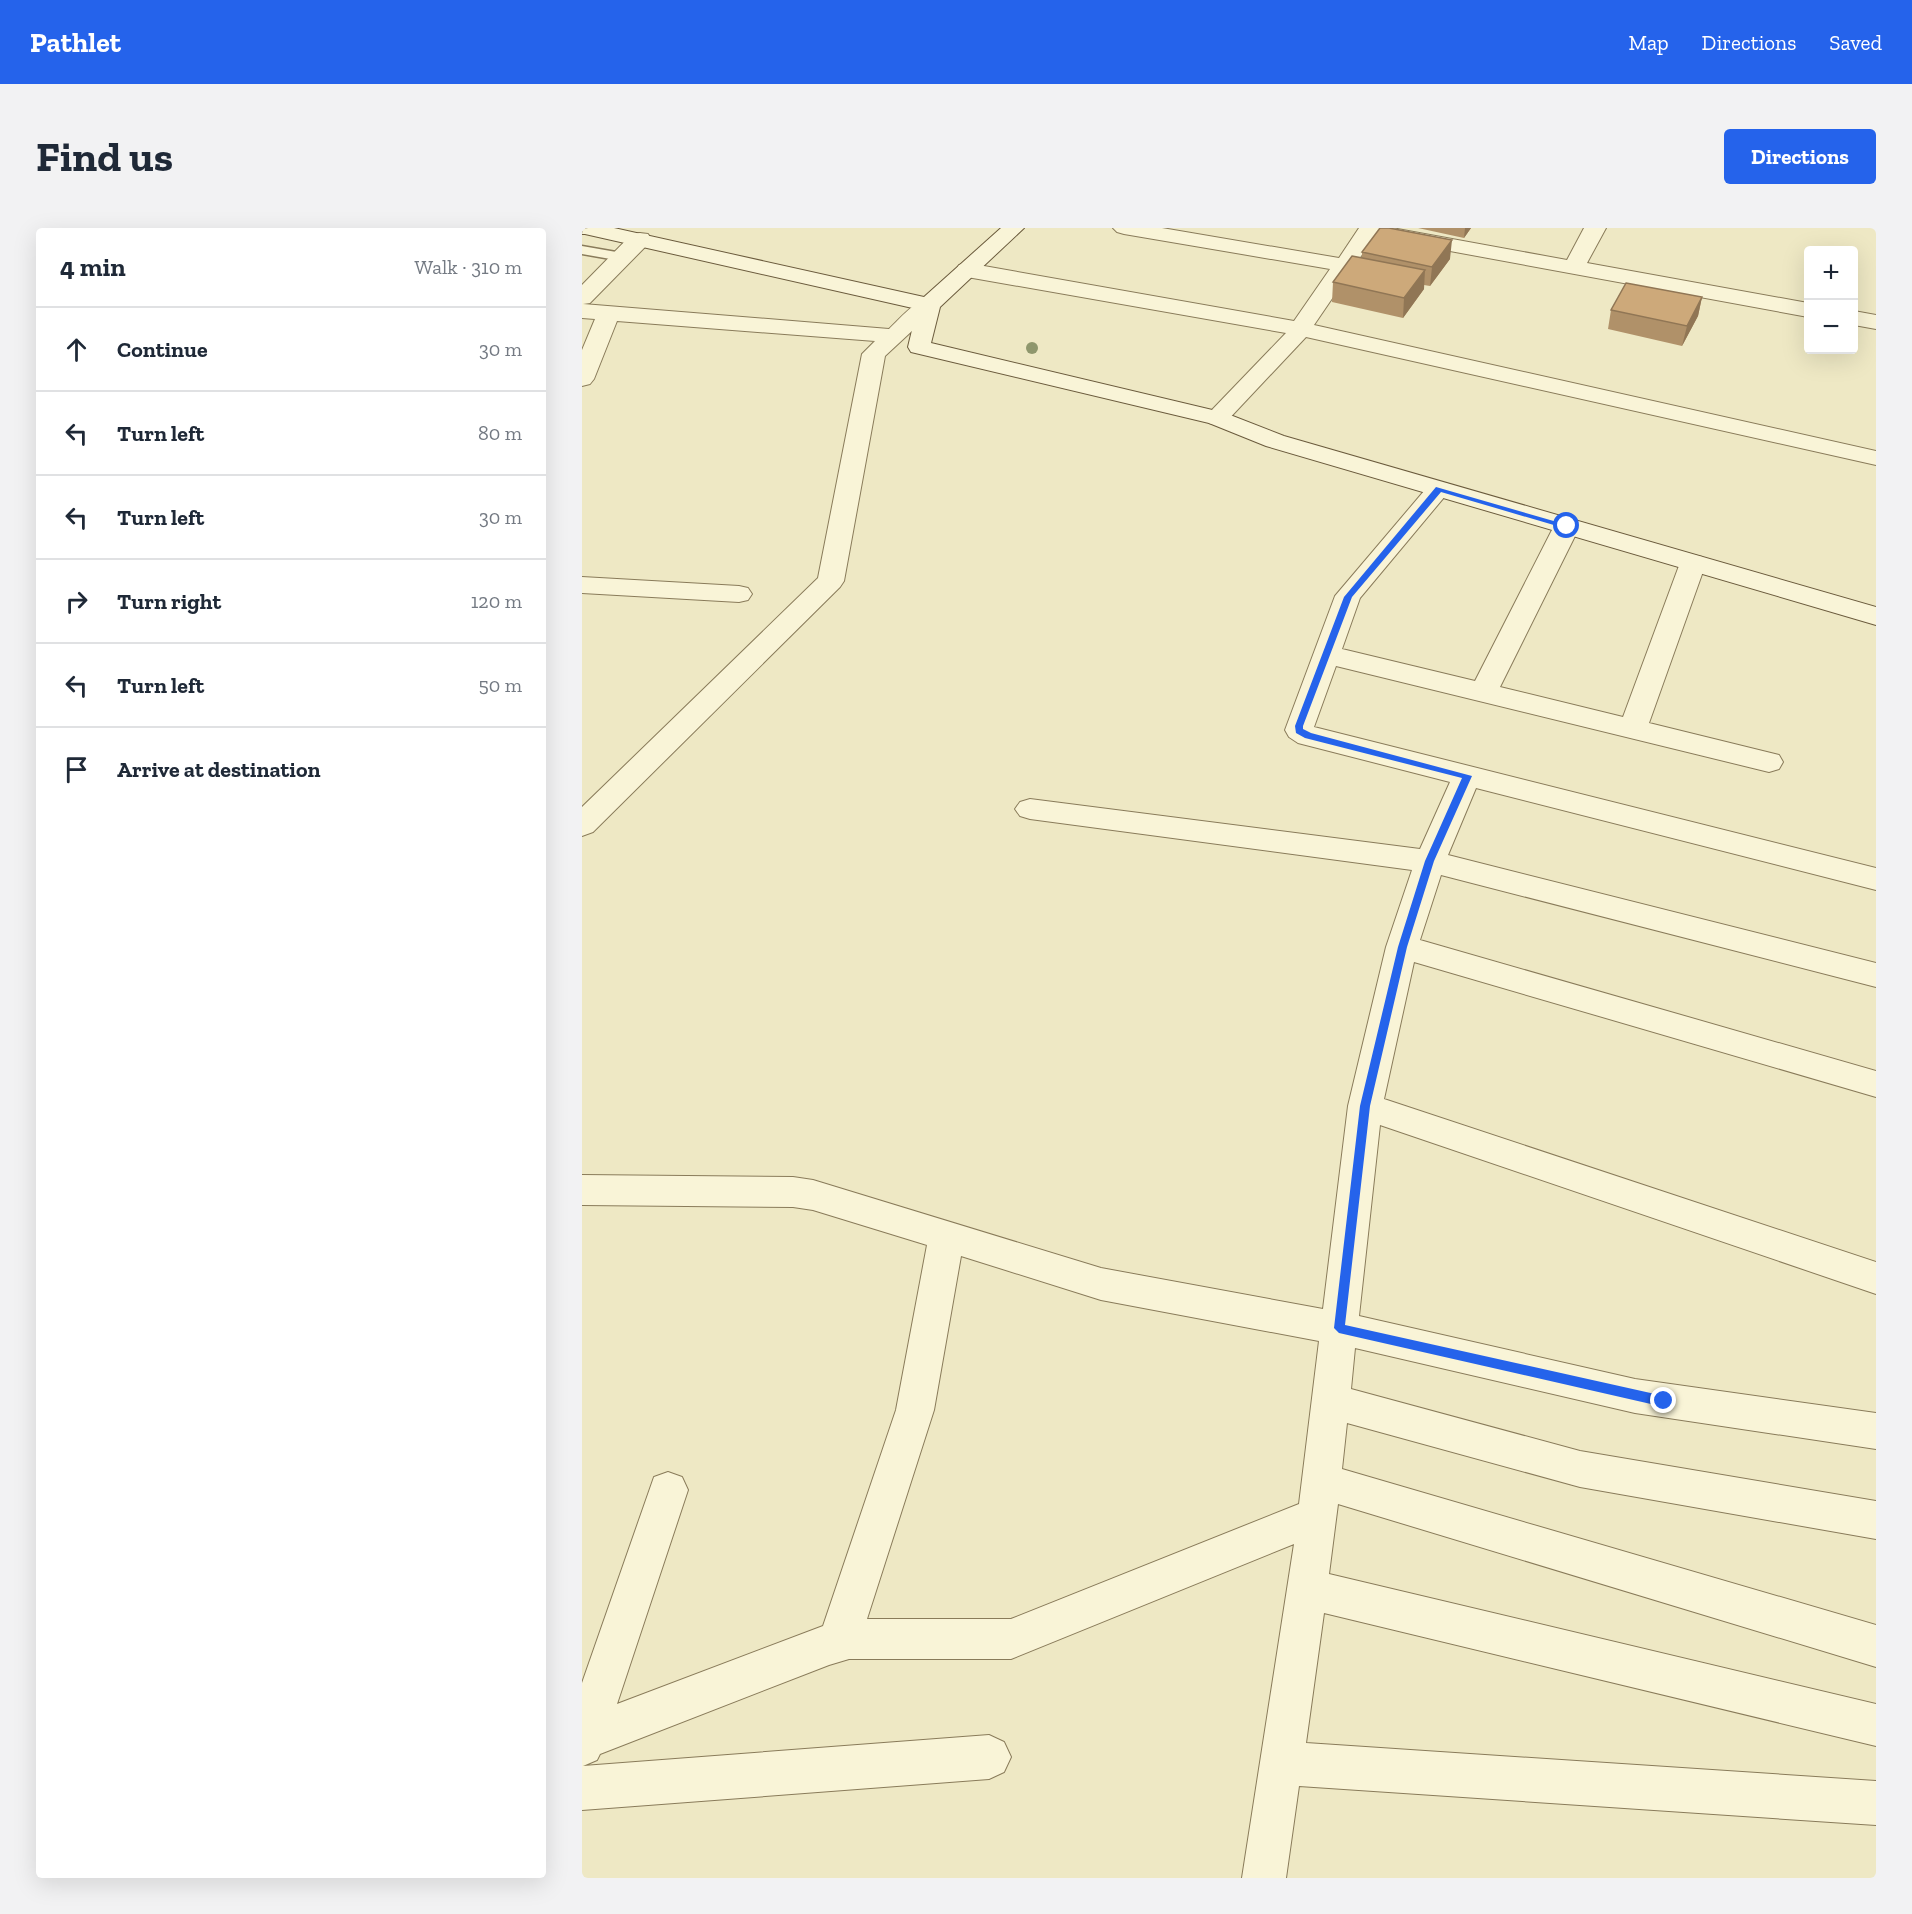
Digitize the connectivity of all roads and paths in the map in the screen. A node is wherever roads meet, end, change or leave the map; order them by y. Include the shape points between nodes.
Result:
1 (585, 228) edge
2 (1012, 228) edge
3 (1124, 228) edge
4 (1595, 228) edge
5 (1369, 229) edge
6 (640, 239) junction
7 (582, 250) edge
8 (622, 257) junction
9 (1344, 265) junction
10 (1574, 267) junction
11 (967, 270) junction
12 (582, 298) edge
13 (929, 304) junction
14 (1804, 309) edge
15 (582, 311) edge
16 (608, 314) junction
17 (1858, 319) edge
18 (1876, 322) edge
19 (1300, 329) junction
20 (894, 336) junction
21 (582, 379) edge
22 (1217, 418) junction
23 (1876, 458) edge
24 (1439, 489) junction
25 (1567, 526) junction
26 (1694, 563) junction
27 (582, 585) edge
28 (739, 594) dead end
29 (1876, 616) edge
30 (1325, 654) junction
31 (1483, 693) junction
32 (1633, 729) junction
33 (1769, 762) dead end
34 (1467, 776) junction
35 (1030, 809) dead end
36 (582, 825) edge
37 (1430, 861) junction
38 (1876, 879) edge
39 (1402, 947) junction
40 (1876, 975) edge
41 (1876, 1084) edge
42 (1365, 1106) junction
43 (582, 1190) edge
44 (947, 1236) junction
45 (1876, 1278) edge
46 (1339, 1328) junction
47 (1331, 1401) junction
48 (1876, 1431) edge
49 (668, 1490) dead end
50 (1320, 1498) junction
51 (1876, 1520) edge
52 (1308, 1589) junction
53 (839, 1641) junction
54 (1876, 1646) edge
55 (1876, 1725) edge
56 (583, 1742) edge
57 (989, 1757) dead end
58 (1281, 1763) junction
59 (582, 1788) edge
60 (1876, 1803) edge
61 (1270, 1878) edge

1 - 6 street
2 - 11 street
3 - 9 street
4 - 10 street
5 - 9 street
5 - 10 street
6 - 8 street
6 - 13 street
7 - 8 lane
8 - 12 street
9 - 19 street
10 - 14 street
11 - 13 street
11 - 19 street
13 - 20 street
13 - 22 street via 919,347
15 - 16 street
16 - 20 street
16 - 21 street
17 - 18 street
19 - 22 street
19 - 23 street
20 - 36 street via 874,354 831,581
22 - 24 street via 1275,441
24 - 25 street
24 - 30 street via 1344,603
25 - 26 street
25 - 31 street
26 - 29 street
26 - 32 street
27 - 28 street
30 - 31 street
30 - 34 street via 1299,730 1308,736
31 - 32 street
32 - 33 street
34 - 37 street
34 - 38 street
35 - 37 street
37 - 39 street
37 - 40 street
39 - 41 street
39 - 42 street
42 - 45 street
42 - 46 street
43 - 44 street via 793,1192
44 - 46 street via 1101,1284
44 - 53 street via 915,1410
46 - 47 street
46 - 48 street via 1635,1396
47 - 50 street
47 - 51 street via 1580,1469
49 - 56 street
50 - 52 street
50 - 53 street via 1011,1640
50 - 54 street
52 - 55 street
52 - 58 street
53 - 56 street
57 - 59 street
58 - 60 street
58 - 61 street

